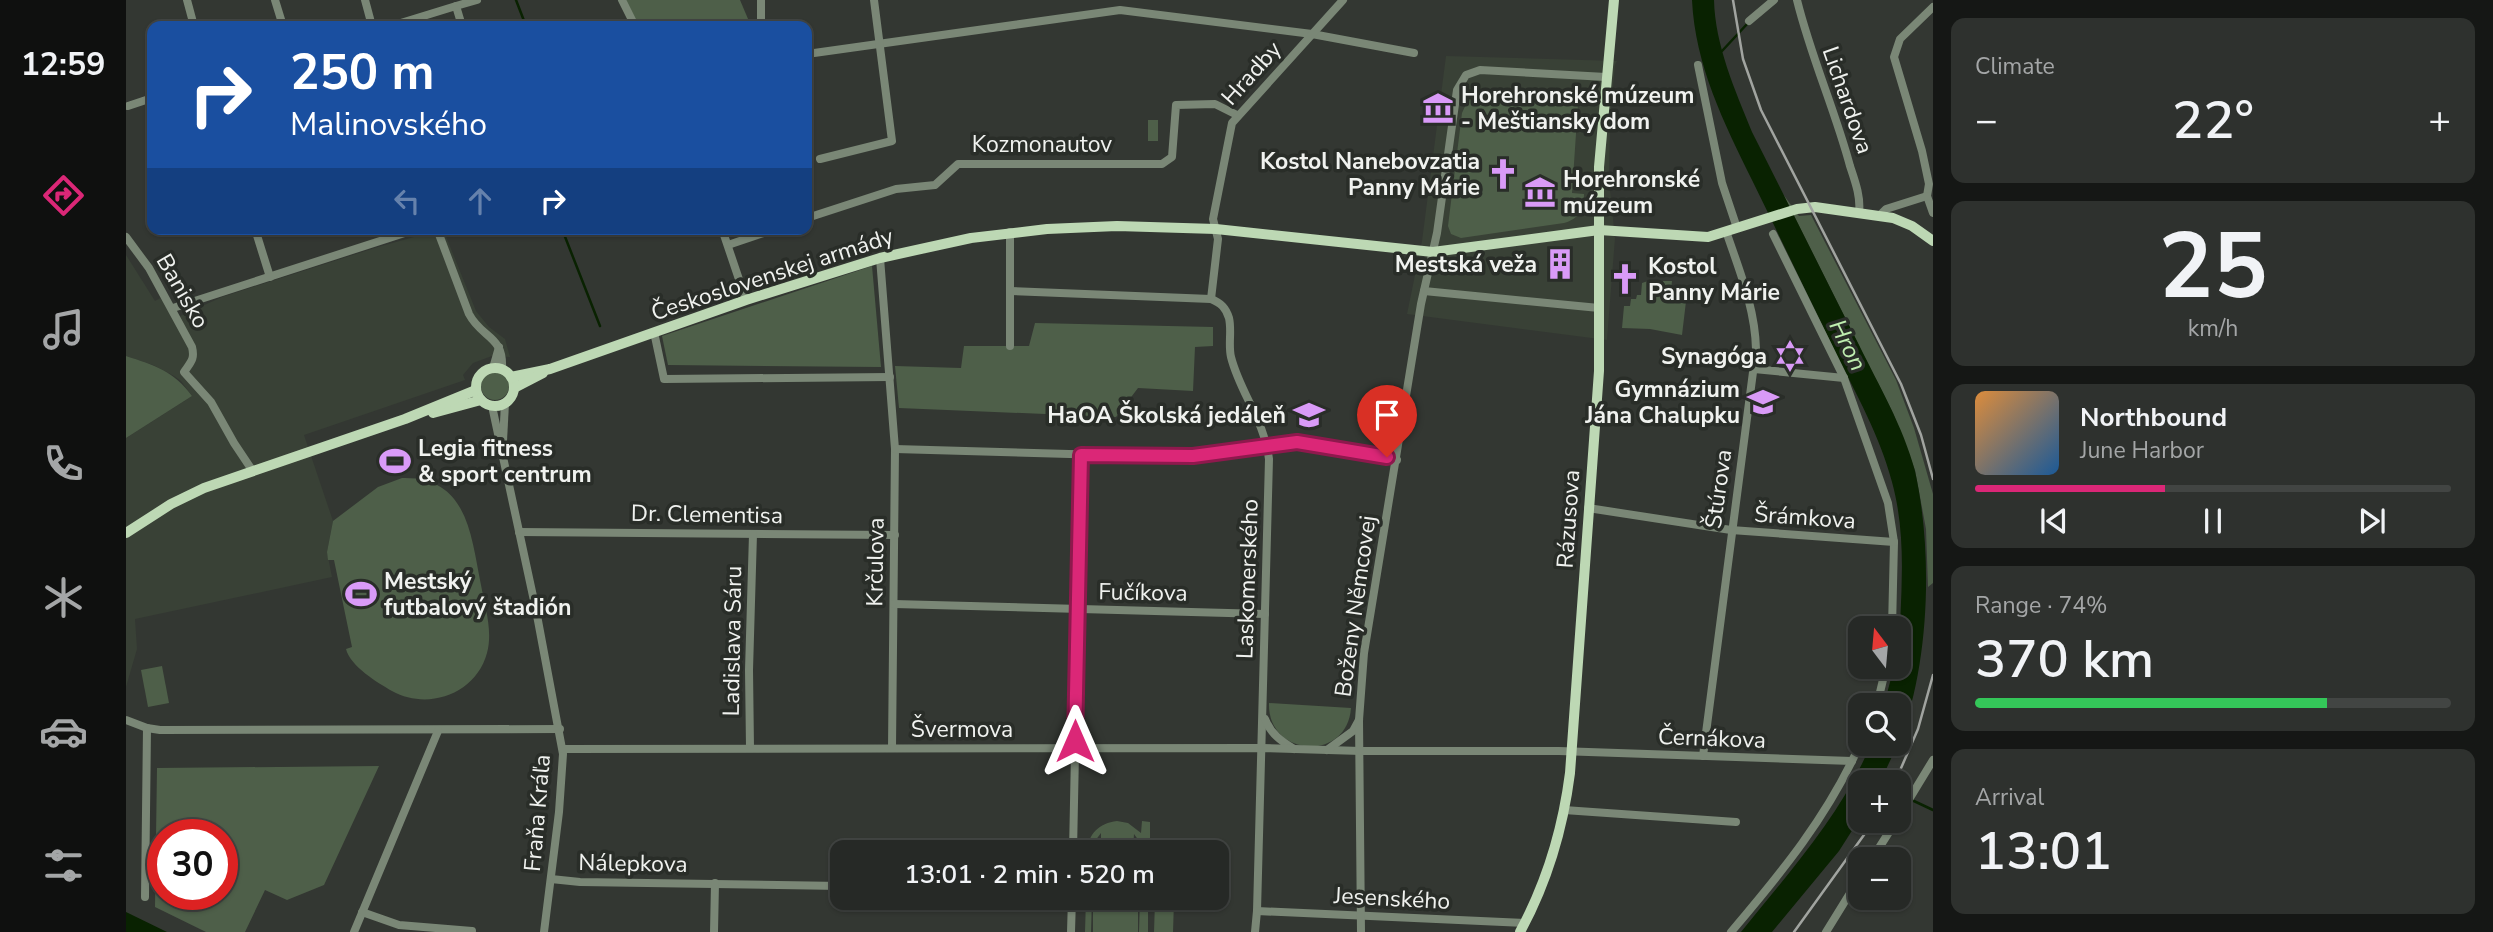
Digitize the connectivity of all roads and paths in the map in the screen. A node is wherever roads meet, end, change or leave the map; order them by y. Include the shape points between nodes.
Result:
1 (187, 0) edge
2 (275, 0) edge
3 (365, 0) edge
4 (477, 0) edge
5 (622, 0) edge
6 (761, 0) edge
7 (874, 0) edge
8 (1119, 0) edge
9 (1343, 0) edge
10 (1614, 0) edge
11 (1773, 0) edge
12 (1797, 0) edge
13 (456, 6) junction
14 (1933, 7) edge
15 (1120, 10) junction
16 (1749, 20) dead end
17 (193, 21) edge
18 (281, 21) edge
19 (371, 21) edge
20 (407, 21) edge
21 (460, 21) edge
22 (632, 21) edge
23 (761, 21) edge
24 (1312, 34) junction
25 (880, 45) junction
26 (812, 53) edge
27 (1414, 53) dead end
28 (1698, 65) dead end
29 (1606, 77) junction
30 (147, 99) edge
31 (127, 104) edge
32 (1237, 115) junction
33 (820, 159) dead end
34 (1927, 196) junction
35 (1859, 213) junction
36 (1933, 213) edge
37 (812, 216) edge
38 (1879, 216) junction
39 (1737, 228) junction
40 (1216, 229) junction
41 (1599, 230) junction
42 (1726, 231) junction
43 (1010, 232) junction
44 (1773, 234) dead end
45 (257, 235) edge
46 (399, 235) edge
47 (439, 235) edge
48 (724, 235) edge
49 (757, 235) edge
50 (126, 237) edge
51 (1933, 242) edge
52 (728, 245) junction
53 (1433, 252) junction
54 (880, 258) junction
55 (270, 277) junction
56 (1424, 291) junction
57 (1010, 292) junction
58 (1211, 299) junction
59 (746, 300) junction
60 (173, 308) junction
61 (1599, 308) junction
62 (654, 332) junction
63 (1010, 346) dead end
64 (498, 369) junction
65 (550, 369) junction
66 (1754, 369) junction
67 (511, 377) junction
68 (890, 377) junction
69 (1843, 378) junction
70 (514, 388) junction
71 (476, 390) junction
72 (481, 400) junction
73 (505, 403) junction
74 (492, 406) junction
75 (405, 419) junction
76 (1268, 446) junction
77 (895, 449) junction
78 (502, 451) junction
79 (1081, 455) junction
80 (1397, 460) junction
81 (252, 470) junction
82 (1588, 508) junction
83 (1731, 530) junction
84 (519, 532) junction
85 (126, 533) edge
86 (754, 534) junction
87 (895, 535) junction
88 (1894, 542) junction
89 (894, 604) junction
90 (1076, 610) junction
91 (1265, 614) junction
92 (1892, 616) edge
93 (1263, 709) junction
94 (126, 720) edge
95 (1359, 720) junction
96 (147, 728) junction
97 (560, 729) junction
98 (438, 731) junction
99 (750, 748) junction
100 (892, 748) junction
101 (1075, 748) junction
102 (1262, 748) junction
103 (563, 749) junction
104 (1295, 749) junction
105 (1327, 750) junction
106 (1361, 751) junction
107 (1571, 752) junction
108 (1703, 756) junction
109 (1854, 756) edge
110 (1933, 760) edge
111 (1852, 761) junction
112 (1911, 796) edge
113 (1564, 810) junction
114 (1736, 822) dead end
115 (1073, 840) edge
116 (551, 879) junction
117 (715, 883) junction
118 (830, 886) edge
119 (1848, 896) edge
120 (145, 897) dead end
121 (1072, 910) edge
122 (1257, 911) junction
123 (362, 912) junction
124 (1360, 915) junction
125 (1522, 928) edge
126 (472, 931) edge
127 (354, 932) edge
128 (544, 932) edge
129 (714, 932) edge
130 (1071, 932) edge
131 (1255, 932) edge
132 (1361, 932) edge
133 (1731, 932) edge
134 (1826, 932) edge

1 - 17 street
2 - 18 street
3 - 19 street
4 - 13 street
5 - 22 street
6 - 23 street
7 - 25 street
8 - 15 street
9 - 24 street, Hradby
10 - 29 main road, Rázusova
11 - 16 street
12 - 35 street, Lichardova via 1841,132 1860,200
13 - 20 street
13 - 21 street
14 - 34 street via 1900,39 1894,57 1923,151
15 - 24 street
15 - 25 street
24 - 27 street
24 - 32 street, Hradby
25 - 26 street
25 - 33 street via 892,141
28 - 39 street
29 - 41 main road, Rázusova
29 - 53 street, Boženy Němcovej via 1480,70 1466,75 1457,90
30 - 31 street
32 - 37 street, Kozmonautov via 1215,104 1175,105 1172,157 1161,164 958,164 935,185 896,189
32 - 40 street, Hradby via 1213,219
34 - 36 street
34 - 38 street via 1886,209
35 - 38 main road, Československej armády
35 - 39 main road, Československej armády via 1797,209
38 - 51 main road, Československej armády via 1902,221
39 - 42 main road, Československej armády
40 - 43 main road, Československej armády via 1117,226
40 - 53 main road, Československej armády
40 - 58 street, Hradby
41 - 42 main road, Československej armády via 1696,237
41 - 53 main road, Československej armády
41 - 61 main road, Rázusova
42 - 66 street, Štúrova via 1752,313
43 - 54 main road, Československej armády
43 - 57 street
44 - 69 street
45 - 55 street
46 - 55 street
47 - 64 street via 469,314 497,342 502,355
48 - 52 street
49 - 52 street
50 - 60 street, Banisko
52 - 59 street
53 - 56 street, Boženy Němcovej
54 - 59 main road, Československej armády
54 - 68 street, Krčulova
55 - 60 street
56 - 61 street
56 - 80 street, Boženy Němcovej
57 - 58 street
57 - 63 street
58 - 76 street, Laskomerského via 1226,310 1231,358
59 - 62 main road, Československej armády
60 - 81 street, Banisko via 194,355 184,372 211,402
61 - 82 main road, Rázusova
62 - 65 main road, Československej armády
62 - 68 street via 664,379
64 - 67 main road
64 - 71 main road via 480,375
65 - 67 main road, Československej armády
65 - 70 main road, Československej armády
66 - 69 street
66 - 83 street, Štúrova
67 - 70 main road
68 - 77 street, Krčulova
69 - 88 street via 1888,503
70 - 73 main road
71 - 72 main road
71 - 75 main road
72 - 74 main road
72 - 75 main road
73 - 74 main road
73 - 78 street, Fraňa Kráľa
74 - 78 street, Fraňa Kráľa
75 - 81 main road
76 - 79 street via 1176,457
76 - 80 street via 1308,443
76 - 91 street, Laskomerského
77 - 79 street
77 - 87 street, Krčulova
78 - 84 street, Fraňa Kráľa
79 - 90 street
80 - 95 street, Boženy Němcovej via 1370,610
81 - 85 main road via 185,496
82 - 83 street, Šrámkova
82 - 107 main road, Rázusova
83 - 88 street, Šrámkova
83 - 108 street, Štúrova
84 - 86 street, Dr. Clementisa
84 - 97 street, Fraňa Kráľa
86 - 87 street, Dr. Clementisa
86 - 99 street, Ladislava Sáru
87 - 89 street, Krčulova
88 - 92 street
89 - 90 street, Fučíkova
89 - 100 street, Krčulova
90 - 91 street, Fučíkova
90 - 101 street
91 - 93 street, Laskomerského
93 - 102 street, Laskomerského
93 - 104 street via 1268,728
94 - 96 street
95 - 105 street, Boženy Němcovej via 1353,731
95 - 106 street, Boženy Němcovej
96 - 98 street
96 - 120 street
97 - 98 street
97 - 103 street, Fraňa Kráľa
98 - 123 street
99 - 100 street, Švermova
99 - 103 street, Švermova
100 - 101 street, Švermova
101 - 102 street, Švermova
101 - 115 street
102 - 104 street, Švermova
102 - 122 street, Laskomerského
103 - 116 street, Fraňa Kráľa
104 - 105 street, Švermova
105 - 106 street, Švermova
106 - 107 street, Švermova
106 - 124 street, Boženy Němcovej
107 - 108 street, Černákova
107 - 113 main road, Rázusova
108 - 111 street, Černákova
109 - 111 street
110 - 112 street
111 - 133 street via 1822,818
113 - 114 street
113 - 125 main road, Rázusova
116 - 117 street, Nálepkova
116 - 128 street, Fraňa Kráľa
117 - 118 street, Nálepkova
117 - 129 street, Nálepkova
119 - 134 street
121 - 130 street
122 - 124 street, Jesenského
122 - 131 street, Laskomerského
123 - 126 street via 399,925
123 - 127 street
124 - 125 street, Jesenského
124 - 132 street, Boženy Němcovej

